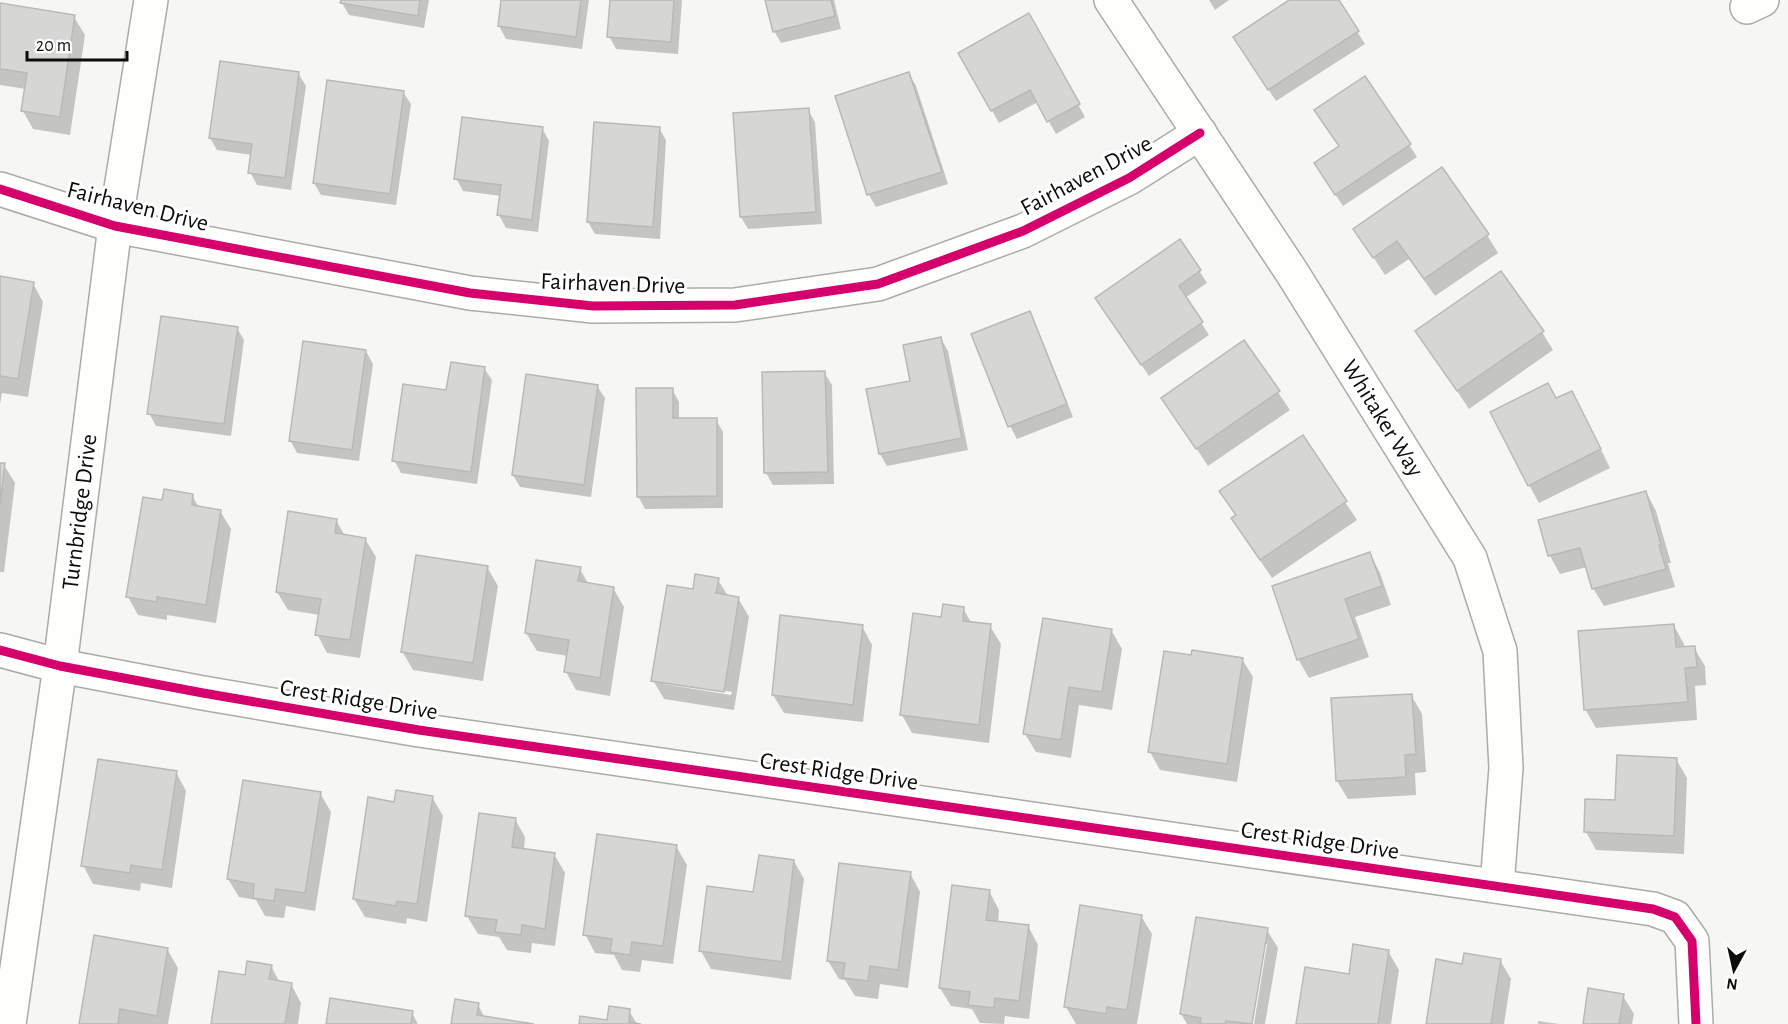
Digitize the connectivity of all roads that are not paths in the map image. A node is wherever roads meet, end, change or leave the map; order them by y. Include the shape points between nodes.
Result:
1 (152, 0) edge
2 (1112, 0) edge
3 (1200, 133) junction
4 (0, 189) edge
5 (115, 226) junction
6 (0, 650) edge
7 (60, 666) junction
8 (1497, 886) junction
9 (9, 1024) edge
10 (1696, 1024) edge

1 - 5 street, Turnbridge Drive
2 - 3 street, Whitaker Way
3 - 5 street, Fairhaven Drive via 1129,178 1023,231 878,284 735,305 593,306 470,293
3 - 8 street, Whitaker Way via 1470,558 1500,651 1506,768
4 - 5 street, Fairhaven Drive
5 - 7 street, Turnbridge Drive
6 - 7 street, Crest Ridge Drive
7 - 8 street, Crest Ridge Drive via 419,730
7 - 9 street, Turnbridge Drive
8 - 10 street, Crest Ridge Drive via 1653,909 1675,917 1692,940

